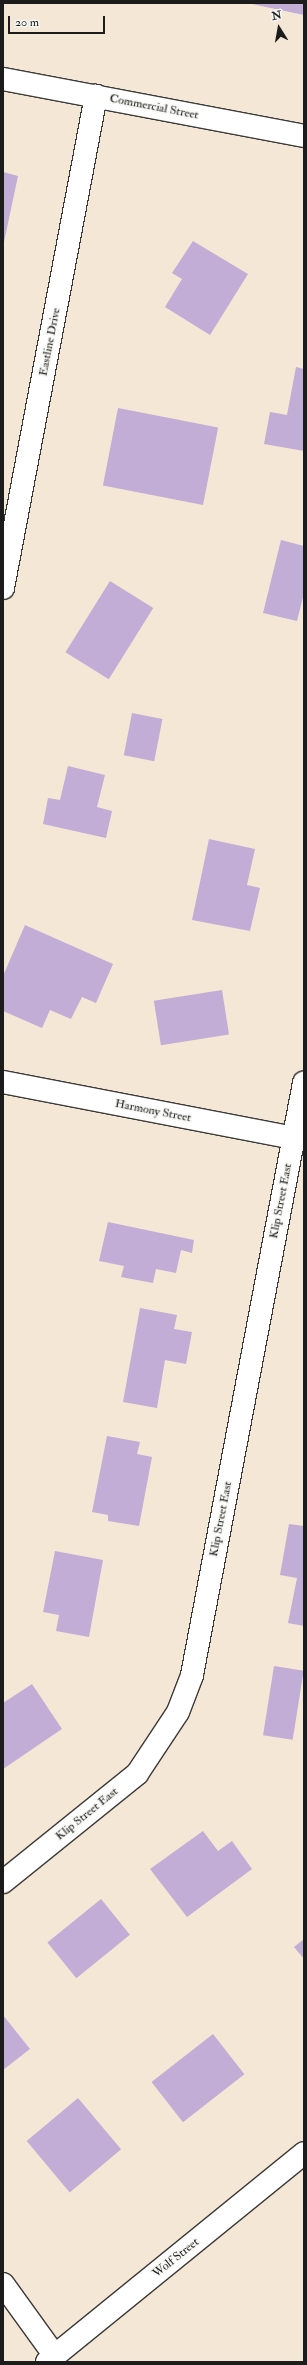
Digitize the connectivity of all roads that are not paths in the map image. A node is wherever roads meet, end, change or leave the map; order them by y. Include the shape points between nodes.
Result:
1 (3, 79) edge
2 (96, 96) junction
3 (304, 136) edge
4 (3, 588) edge
5 (3, 1082) edge
6 (304, 1083) edge
7 (299, 1139) edge
8 (3, 1882) edge
9 (304, 2153) edge
10 (3, 2284) edge
11 (51, 2359) edge

1 - 2 street, Commercial Street
2 - 3 street, Commercial Street
2 - 4 street, Eastline Drive
5 - 7 street, Harmony Street
6 - 7 street, Klip Street East
7 - 8 street, Klip Street East via 192,1675 178,1712 137,1774
9 - 11 street, Wolf Street
10 - 11 street

